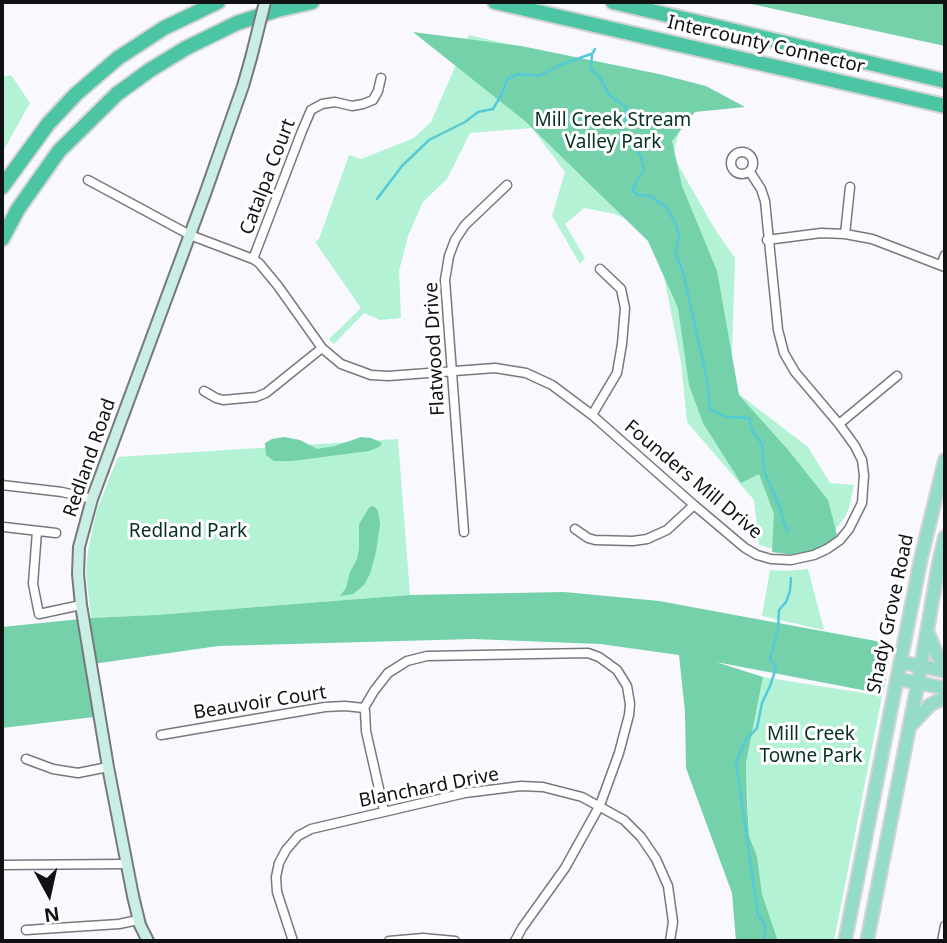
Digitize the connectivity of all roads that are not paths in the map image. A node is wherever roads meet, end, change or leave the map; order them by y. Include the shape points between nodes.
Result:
1 (218, 2) edge
2 (265, 2) edge
3 (312, 2) edge
4 (495, 2) edge
5 (613, 2) edge
6 (381, 78) dead end
7 (945, 80) edge
8 (945, 106) edge
9 (750, 172) dead end
10 (88, 180) dead end
11 (507, 185) dead end
12 (2, 187) edge
13 (850, 187) dead end
14 (845, 234) junction
15 (190, 235) junction
16 (2, 239) edge
17 (767, 240) junction
18 (945, 256) edge
19 (253, 259) junction
20 (943, 266) edge
21 (600, 269) dead end
22 (322, 348) junction
23 (452, 371) junction
24 (897, 376) dead end
25 (204, 391) dead end
26 (592, 415) junction
27 (839, 424) junction
28 (945, 460) edge
29 (2, 485) edge
30 (92, 499) junction
31 (694, 505) junction
32 (4, 527) dead end
33 (575, 529) dead end
34 (37, 531) junction
35 (464, 532) dead end
36 (56, 533) dead end
37 (945, 537) edge
38 (81, 605) junction
39 (927, 630) junction
40 (900, 662) junction
41 (945, 665) edge
42 (921, 666) junction
43 (945, 671) edge
44 (897, 679) junction
45 (918, 682) junction
46 (945, 688) edge
47 (945, 697) edge
48 (364, 708) junction
49 (910, 727) junction
50 (161, 735) dead end
51 (26, 759) dead end
52 (108, 767) junction
53 (600, 806) junction
54 (384, 811) junction
55 (125, 864) junction
56 (2, 865) edge
57 (138, 920) junction
58 (945, 926) edge
59 (26, 930) dead end
60 (148, 941) edge
61 (293, 941) edge
62 (388, 941) edge
63 (455, 941) edge
64 (515, 941) edge
65 (670, 941) edge
66 (845, 941) edge
67 (867, 941) edge
68 (942, 941) edge

1 - 12 highway via 118,58 48,124
2 - 15 main road, Redland Road, bridge via 243,86
3 - 16 highway via 237,23 186,48 117,94 59,151
4 - 8 highway, Intercounty Connector
5 - 7 highway, Intercounty Connector
6 - 19 street, Catalpa Court via 373,100 352,106 322,104 311,110
9 - 17 street, Founders Mill Drive via 763,195
10 - 15 street, Founders Mill Drive
11 - 23 street, Flatwood Drive via 465,225 449,256 445,279
13 - 14 street
14 - 17 street
14 - 20 street via 872,239
15 - 19 street, Founders Mill Drive
15 - 30 main road, Redland Road
17 - 27 street, Founders Mill Drive via 784,353
18 - 20 street
19 - 22 street, Founders Mill Drive
21 - 26 street via 621,289 625,308 617,373
22 - 23 street, Founders Mill Drive via 341,364 371,375
22 - 25 street via 256,397 223,400
23 - 26 street, Founders Mill Drive via 495,368 526,373 552,385
23 - 35 street, Flatwood Drive
24 - 27 street
26 - 31 street, Founders Mill Drive
27 - 31 street, Founders Mill Drive via 862,460 864,490 849,529 827,549 790,560 757,555
28 - 40 main road, Shady Grove Road
29 - 30 street
30 - 38 main road, Redland Road via 79,547
31 - 33 street via 667,530 647,539 595,540
32 - 34 street
34 - 36 street
34 - 38 street via 33,584 39,614
37 - 39 main road, Shady Grove Road
38 - 52 main road, Redland Road
39 - 41 main road
39 - 42 main road, Shady Grove Road
40 - 42 main road
40 - 44 main road, Shady Grove Road
42 - 43 main road
42 - 45 main road, Shady Grove Road
44 - 45 main road
44 - 66 main road, Shady Grove Road
45 - 46 main road
45 - 49 main road, Shady Grove Road
47 - 49 main road via 930,705
48 - 50 street, Beauvoir Court via 325,707
48 - 53 street via 388,673 427,656 588,653 599,657 617,670 627,686 630,704
48 - 54 street
49 - 67 main road, Shady Grove Road
51 - 52 street via 78,772
52 - 55 main road, Redland Road
53 - 54 street, Blanchard Drive via 566,792 521,786
53 - 64 street
53 - 65 street, Blanchard Drive via 624,820 656,859 672,904
54 - 61 street, Blanchard Drive via 311,829 286,850 276,877 277,892
55 - 56 street
55 - 57 main road, Redland Road
57 - 59 street
57 - 60 main road, Redland Road
58 - 68 street
62 - 63 street

